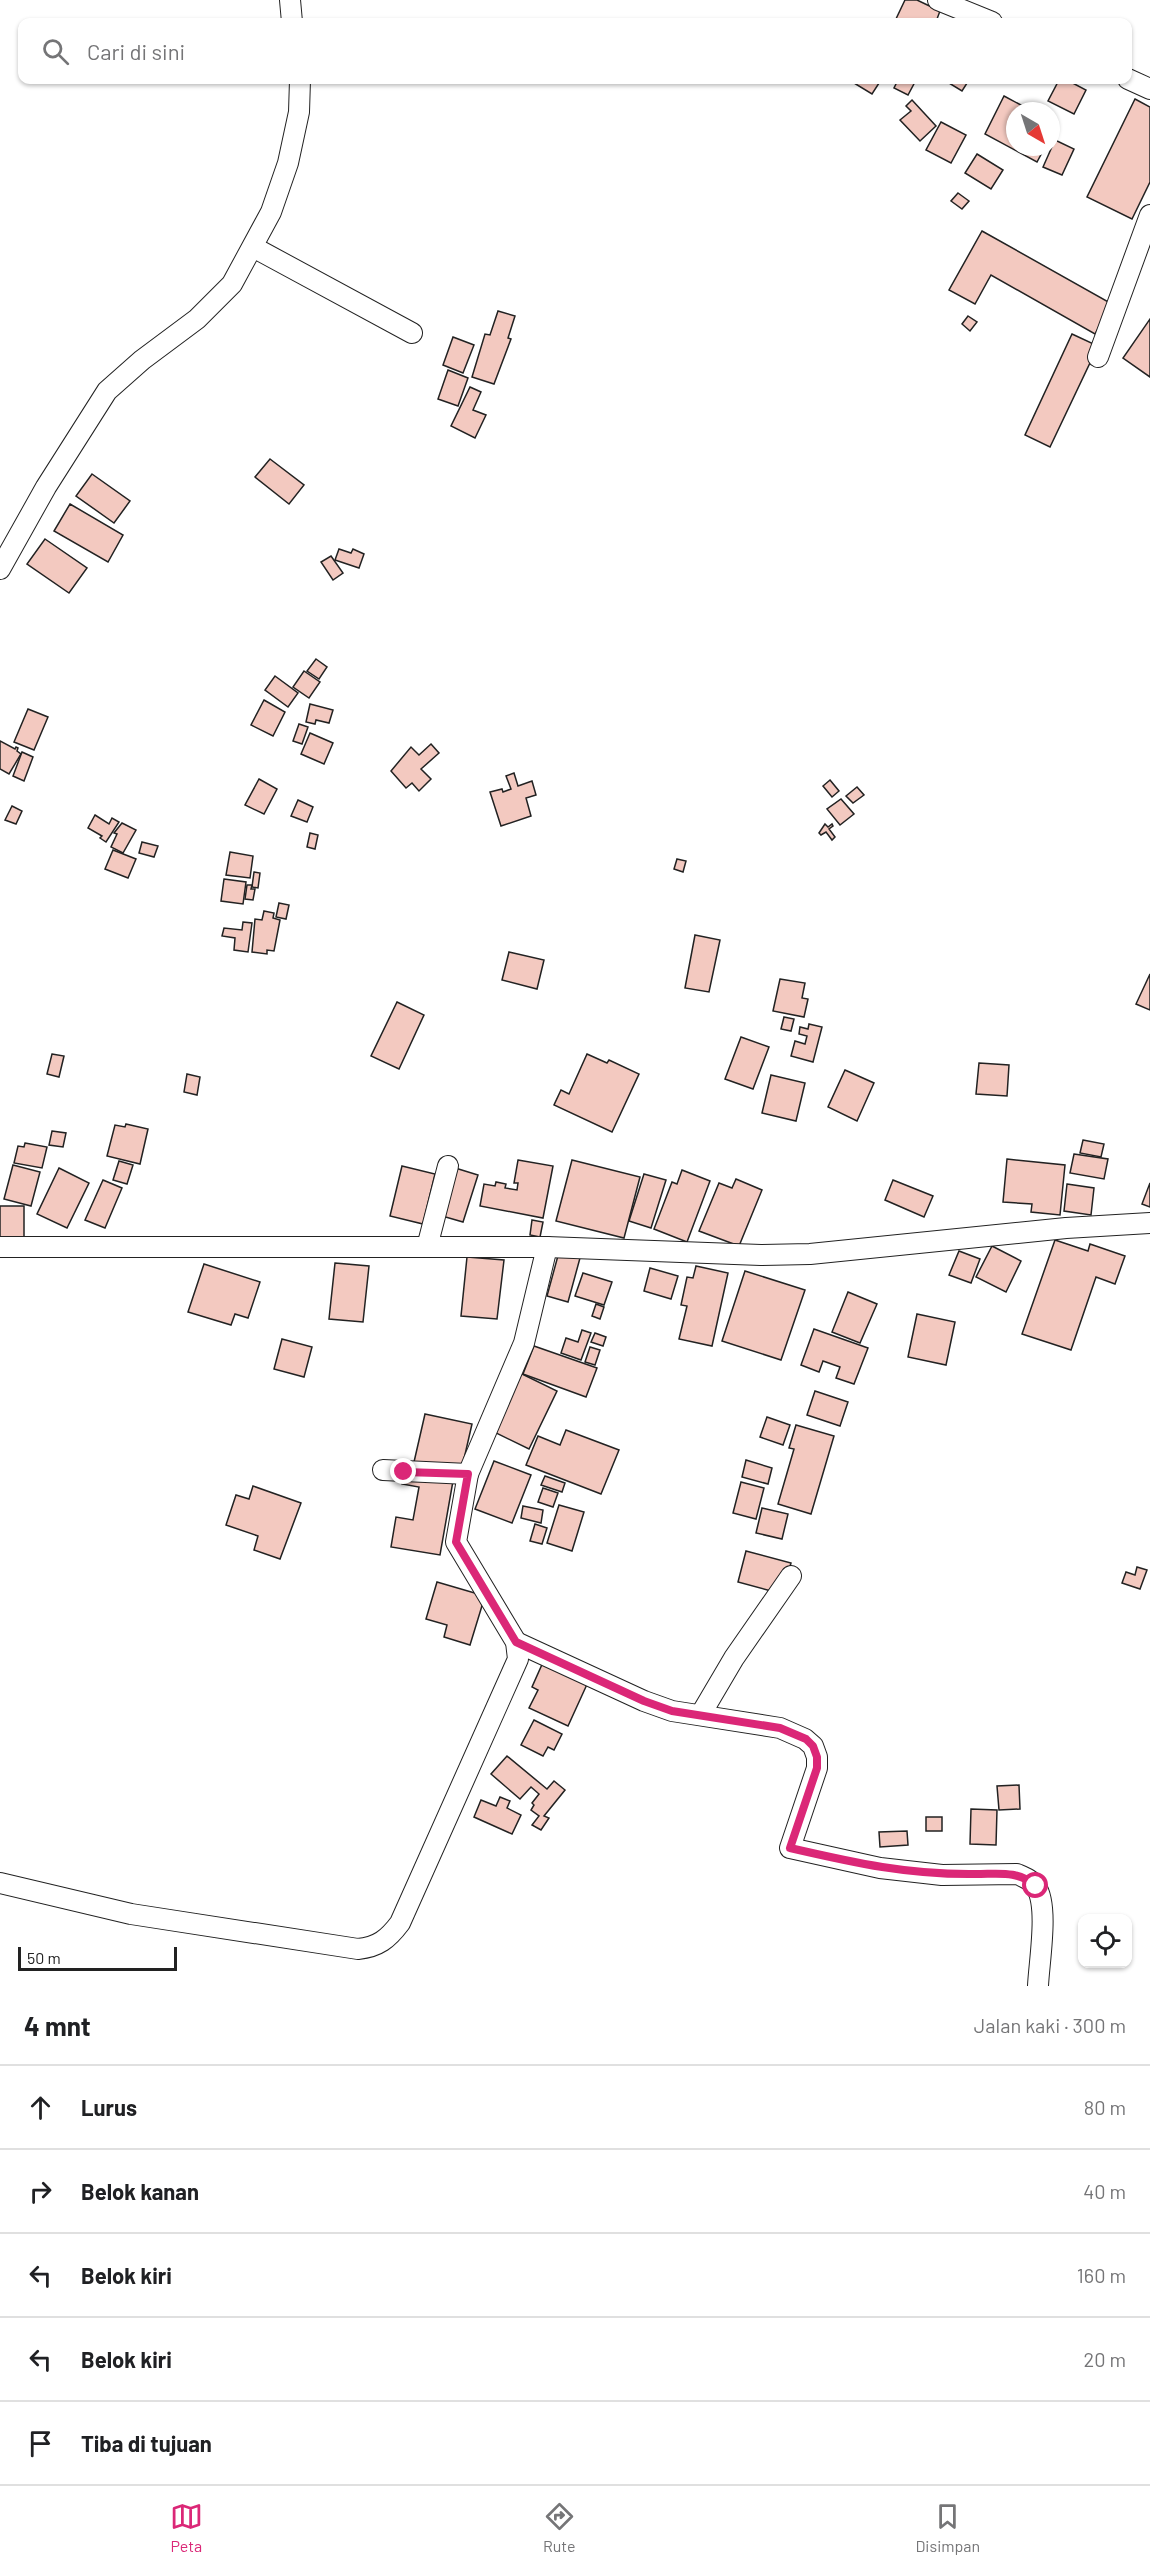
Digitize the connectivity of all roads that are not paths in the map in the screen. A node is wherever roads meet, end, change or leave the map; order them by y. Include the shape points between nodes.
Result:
1 (290, 0) edge
2 (938, 0) edge
3 (292, 18) edge
4 (982, 18) edge
5 (1132, 81) edge
6 (300, 84) edge
7 (1150, 88) edge
8 (1150, 215) edge
9 (253, 247) junction
10 (412, 333) dead end
11 (1098, 357) dead end
12 (0, 569) edge
13 (448, 1166) dead end
14 (1150, 1222) edge
15 (0, 1247) edge
16 (427, 1247) junction
17 (547, 1247) junction
18 (383, 1470) dead end
19 (468, 1474) junction
20 (791, 1576) dead end
21 (516, 1642) junction
22 (701, 1714) junction
23 (0, 1882) edge
24 (1038, 1986) edge

1 - 3 street
2 - 4 street
5 - 7 street
6 - 9 street via 299,112 288,164
8 - 11 street
9 - 10 street
9 - 12 street via 232,284 215,303 107,391
13 - 16 street
14 - 17 street via 810,1254
15 - 16 street
16 - 17 street
17 - 19 street via 524,1343
18 - 19 street
19 - 21 street via 456,1542
20 - 22 street
21 - 22 street via 644,1701 672,1711
21 - 23 street via 518,1659 400,1923 384,1942 372,1948 131,1914
22 - 24 street via 780,1728 813,1746 817,1768 790,1848 880,1869 942,1875 1017,1874 1028,1879 1043,1902

